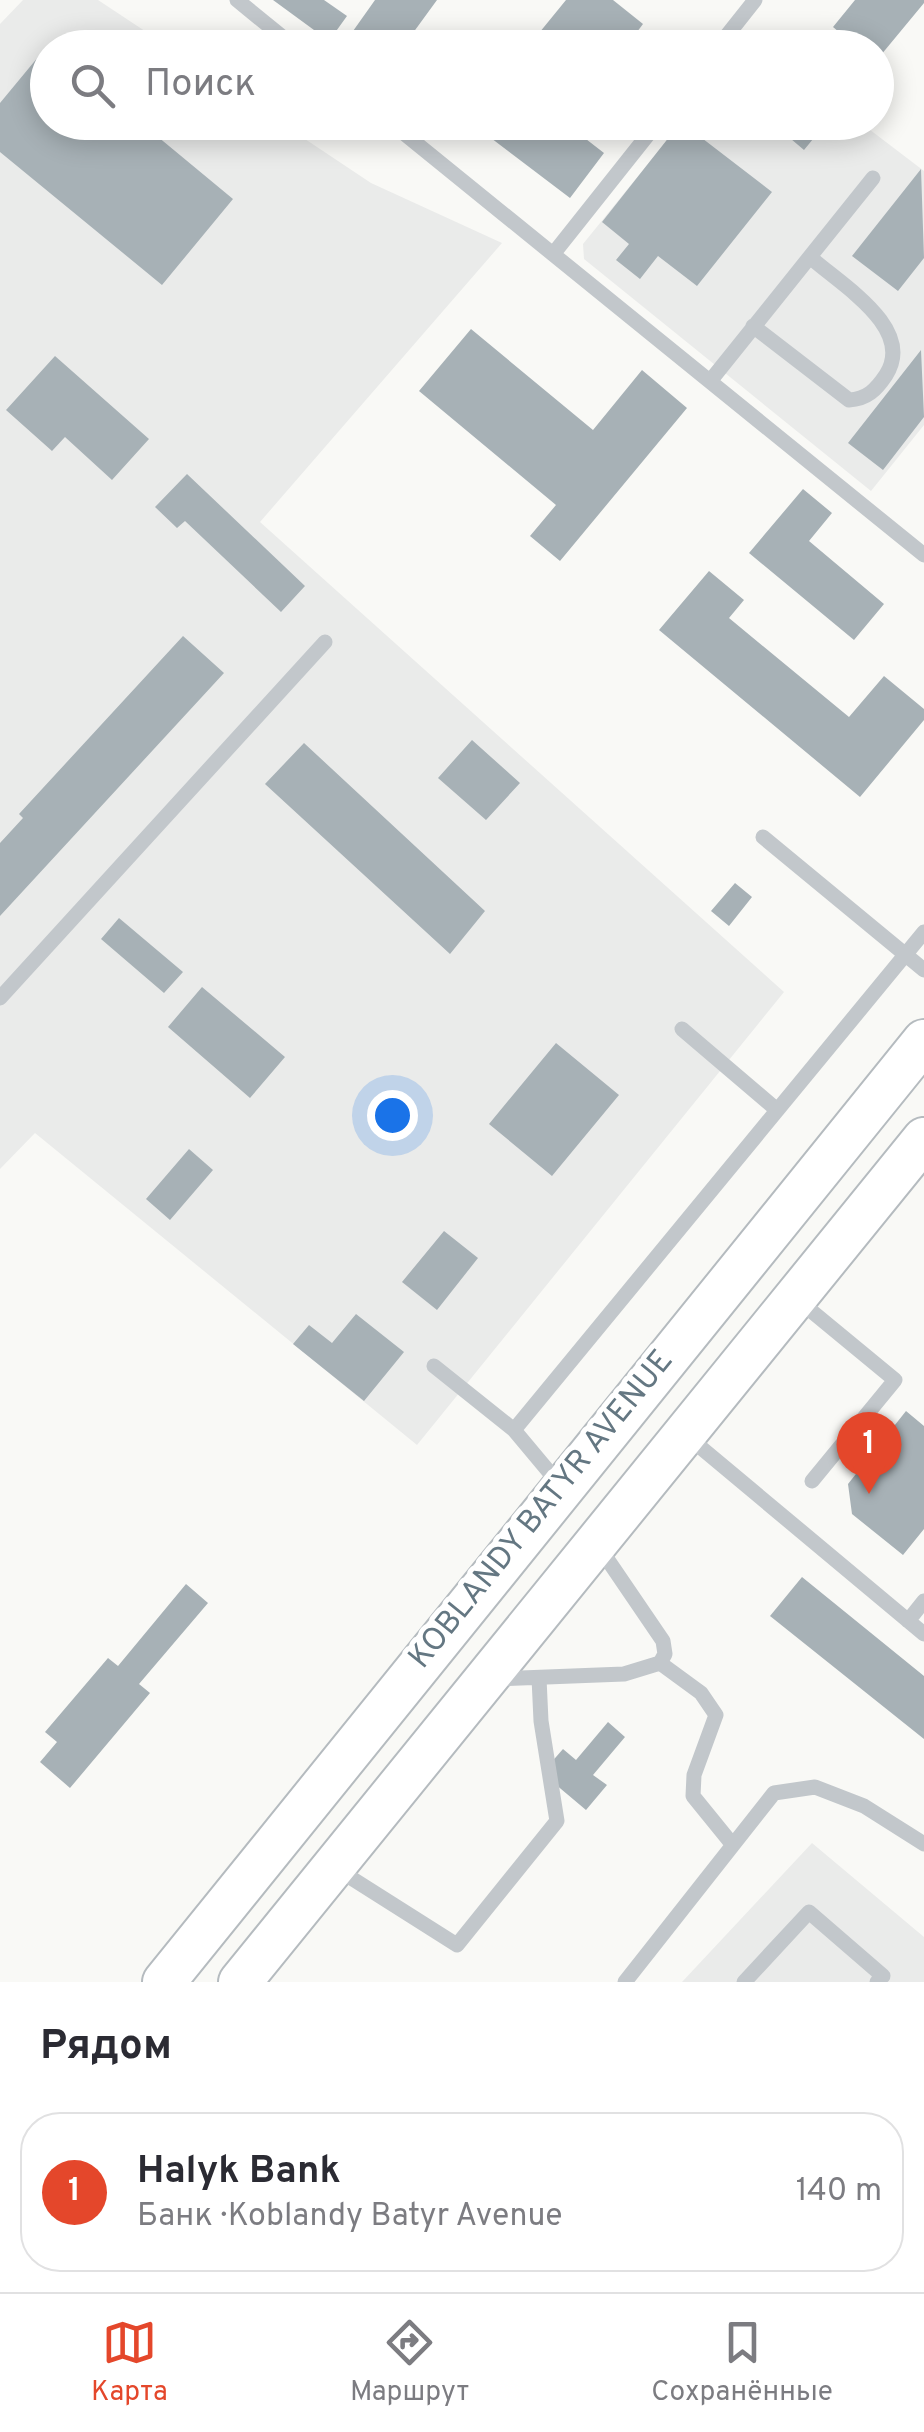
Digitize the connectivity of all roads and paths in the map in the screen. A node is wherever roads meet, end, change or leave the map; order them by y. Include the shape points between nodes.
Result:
1 (237, 0) edge
2 (745, 3) edge
3 (274, 30) edge
4 (728, 30) edge
5 (413, 140) edge
6 (644, 140) edge
7 (874, 178) dead end
8 (554, 253) junction
9 (810, 257) junction
10 (752, 326) junction
11 (712, 380) junction
12 (924, 555) edge
13 (325, 642) dead end
14 (763, 837) dead end
15 (924, 932) edge
16 (905, 955) junction
17 (924, 970) edge
18 (0, 998) edge
19 (682, 1028) dead end
20 (924, 1041) edge
21 (777, 1110) junction
22 (924, 1139) edge
23 (795, 1297) junction
24 (434, 1366) dead end
25 (514, 1430) junction
26 (684, 1434) junction
27 (812, 1480) dead end
28 (561, 1486) junction
29 (596, 1542) junction
30 (924, 1601) edge
31 (908, 1620) junction
32 (924, 1634) edge
33 (660, 1663) junction
34 (539, 1678) junction
35 (485, 1679) junction
36 (732, 1844) junction
37 (924, 1844) edge
38 (333, 1866) junction
39 (164, 1982) edge
40 (240, 1982) edge
41 (624, 1982) edge
42 (744, 1982) edge
43 (877, 1982) edge

1 - 3 lane
2 - 4 lane
5 - 8 lane
6 - 8 lane
7 - 9 lane
8 - 11 lane
9 - 10 lane
9 - 10 lane via 883,322 894,341 893,361 878,387 849,400
10 - 11 lane
11 - 12 lane
13 - 18 lane
14 - 16 lane
15 - 16 lane
16 - 17 lane
16 - 21 lane
19 - 21 lane
20 - 28 street, KOBLANDY BATYR AVENUE
21 - 25 lane
22 - 23 street, KOBLANDY BATYR AVENUE
23 - 26 street, KOBLANDY BATYR AVENUE
23 - 27 lane via 895,1380
24 - 25 lane
25 - 28 lane
26 - 29 street, KOBLANDY BATYR AVENUE
26 - 31 lane
28 - 39 street, KOBLANDY BATYR AVENUE
29 - 33 lane via 663,1642
29 - 35 street, KOBLANDY BATYR AVENUE
30 - 31 lane
31 - 32 lane
33 - 34 lane via 624,1674
33 - 36 lane via 701,1693 716,1715 693,1796
34 - 35 lane
34 - 38 lane via 557,1821 457,1946
35 - 38 street, KOBLANDY BATYR AVENUE
36 - 37 lane via 774,1794 815,1788 864,1806
36 - 41 lane
38 - 40 street, KOBLANDY BATYR AVENUE
42 - 43 lane via 809,1912 883,1976

